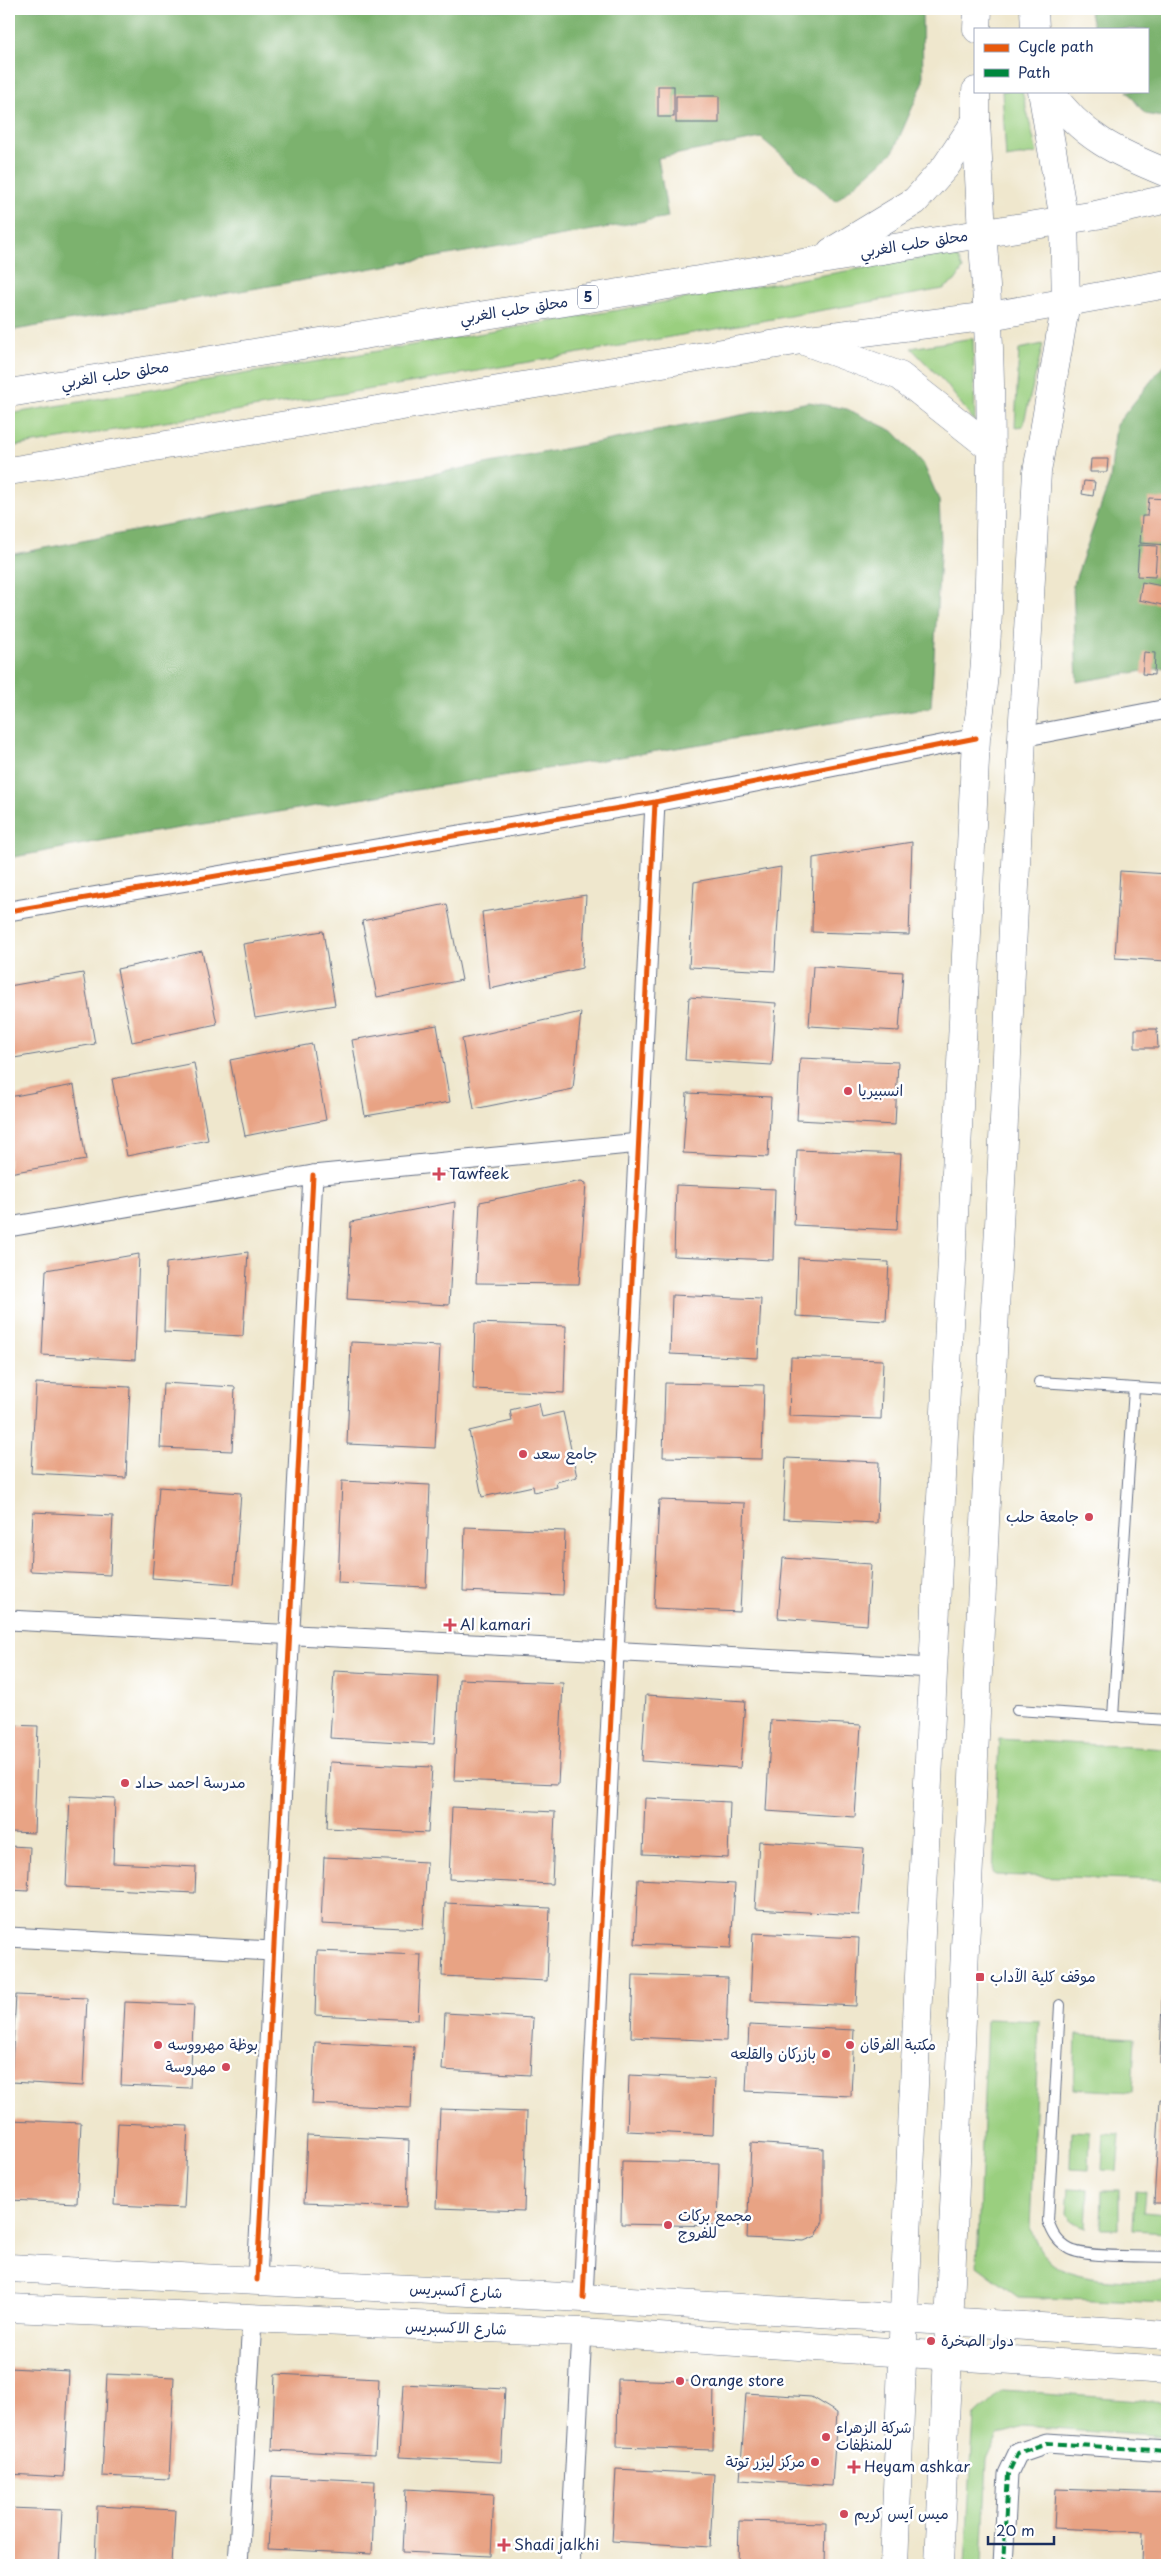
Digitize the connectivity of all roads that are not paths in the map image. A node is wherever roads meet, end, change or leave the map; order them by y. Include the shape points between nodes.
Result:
1 (978, 9) edge
2 (1034, 9) edge
3 (977, 28) edge
4 (1035, 28) edge
5 (976, 92) edge
6 (1042, 92) edge
7 (1051, 92) edge
8 (976, 121) junction
9 (1167, 173) edge
10 (1167, 199) edge
11 (1064, 220) junction
12 (982, 233) junction
13 (817, 260) junction
14 (1167, 284) edge
15 (1066, 302) junction
16 (990, 316) junction
17 (801, 340) junction
18 (9, 393) edge
19 (991, 448) junction
20 (9, 471) edge
21 (1167, 709) edge
22 (1022, 737) junction
23 (976, 738) junction
24 (655, 802) junction
25 (9, 910) edge
26 (639, 1143) junction
27 (313, 1175) junction
28 (9, 1227) edge
29 (1039, 1382) dead end
30 (1134, 1388) junction
31 (1167, 1390) edge
32 (9, 1620) edge
33 (289, 1634) junction
34 (614, 1651) junction
35 (934, 1668) junction
36 (1017, 1710) dead end
37 (1113, 1716) junction
38 (1167, 1720) edge
39 (9, 1937) edge
40 (274, 1951) junction
41 (1060, 2005) dead end
42 (1167, 2257) edge
43 (9, 2268) edge
44 (257, 2280) junction
45 (582, 2298) junction
46 (9, 2308) edge
47 (252, 2320) junction
48 (904, 2320) junction
49 (950, 2322) junction
50 (582, 2332) junction
51 (1167, 2335) edge
52 (902, 2354) junction
53 (948, 2357) junction
54 (1167, 2370) edge
55 (1167, 2451) edge
56 (238, 2565) edge
57 (570, 2565) edge
58 (894, 2565) edge
59 (939, 2565) edge
60 (1003, 2565) edge

1 - 3 main road
2 - 4 main road
5 - 8 main road
6 - 11 main road
7 - 9 main road via 1095,138 1118,153
8 - 12 main road
8 - 13 main road via 946,166 915,201
10 - 11 main road, محلق حلب الغربي / 5
11 - 12 main road, محلق حلب الغربي / 5
11 - 15 main road
12 - 13 main road, محلق حلب الغربي / 5
12 - 16 main road
13 - 18 main road, محلق حلب الغربي / 5
14 - 15 main road
15 - 16 main road
15 - 22 main road via 1038,472
16 - 17 main road
16 - 19 main road
17 - 19 main road via 900,376
17 - 20 main road
19 - 23 main road via 988,611 982,706
21 - 22 street
22 - 49 main road via 964,1948
23 - 24 street
23 - 35 main road
24 - 25 street
24 - 26 street
26 - 27 street
26 - 34 street
27 - 28 street
27 - 33 street
29 - 30 lane
30 - 31 lane
30 - 37 lane
32 - 33 street
33 - 34 street
33 - 40 street
34 - 35 street
34 - 45 street
35 - 48 main road
36 - 37 lane
37 - 38 lane
39 - 40 street
40 - 44 street
41 - 42 lane via 1048,2221 1054,2237 1070,2250
43 - 44 main road, شارع أكسبريس
44 - 45 main road, شارع أكسبريس
45 - 48 main road, شارع أكسبريس
46 - 47 main road, شارع الاكسبريس
47 - 50 main road, شارع الاكسبريس
47 - 56 street
48 - 49 main road, شارع أكسبريس
48 - 52 main road
49 - 51 main road, شارع أكسبريس via 1011,2323
49 - 53 main road
50 - 52 main road, شارع الاكسبريس
50 - 57 street
52 - 53 main road, شارع الاكسبريس
52 - 58 main road
53 - 54 main road, شارع الاكسبريس
53 - 59 main road
55 - 60 street via 1047,2443 1018,2453 1008,2474

